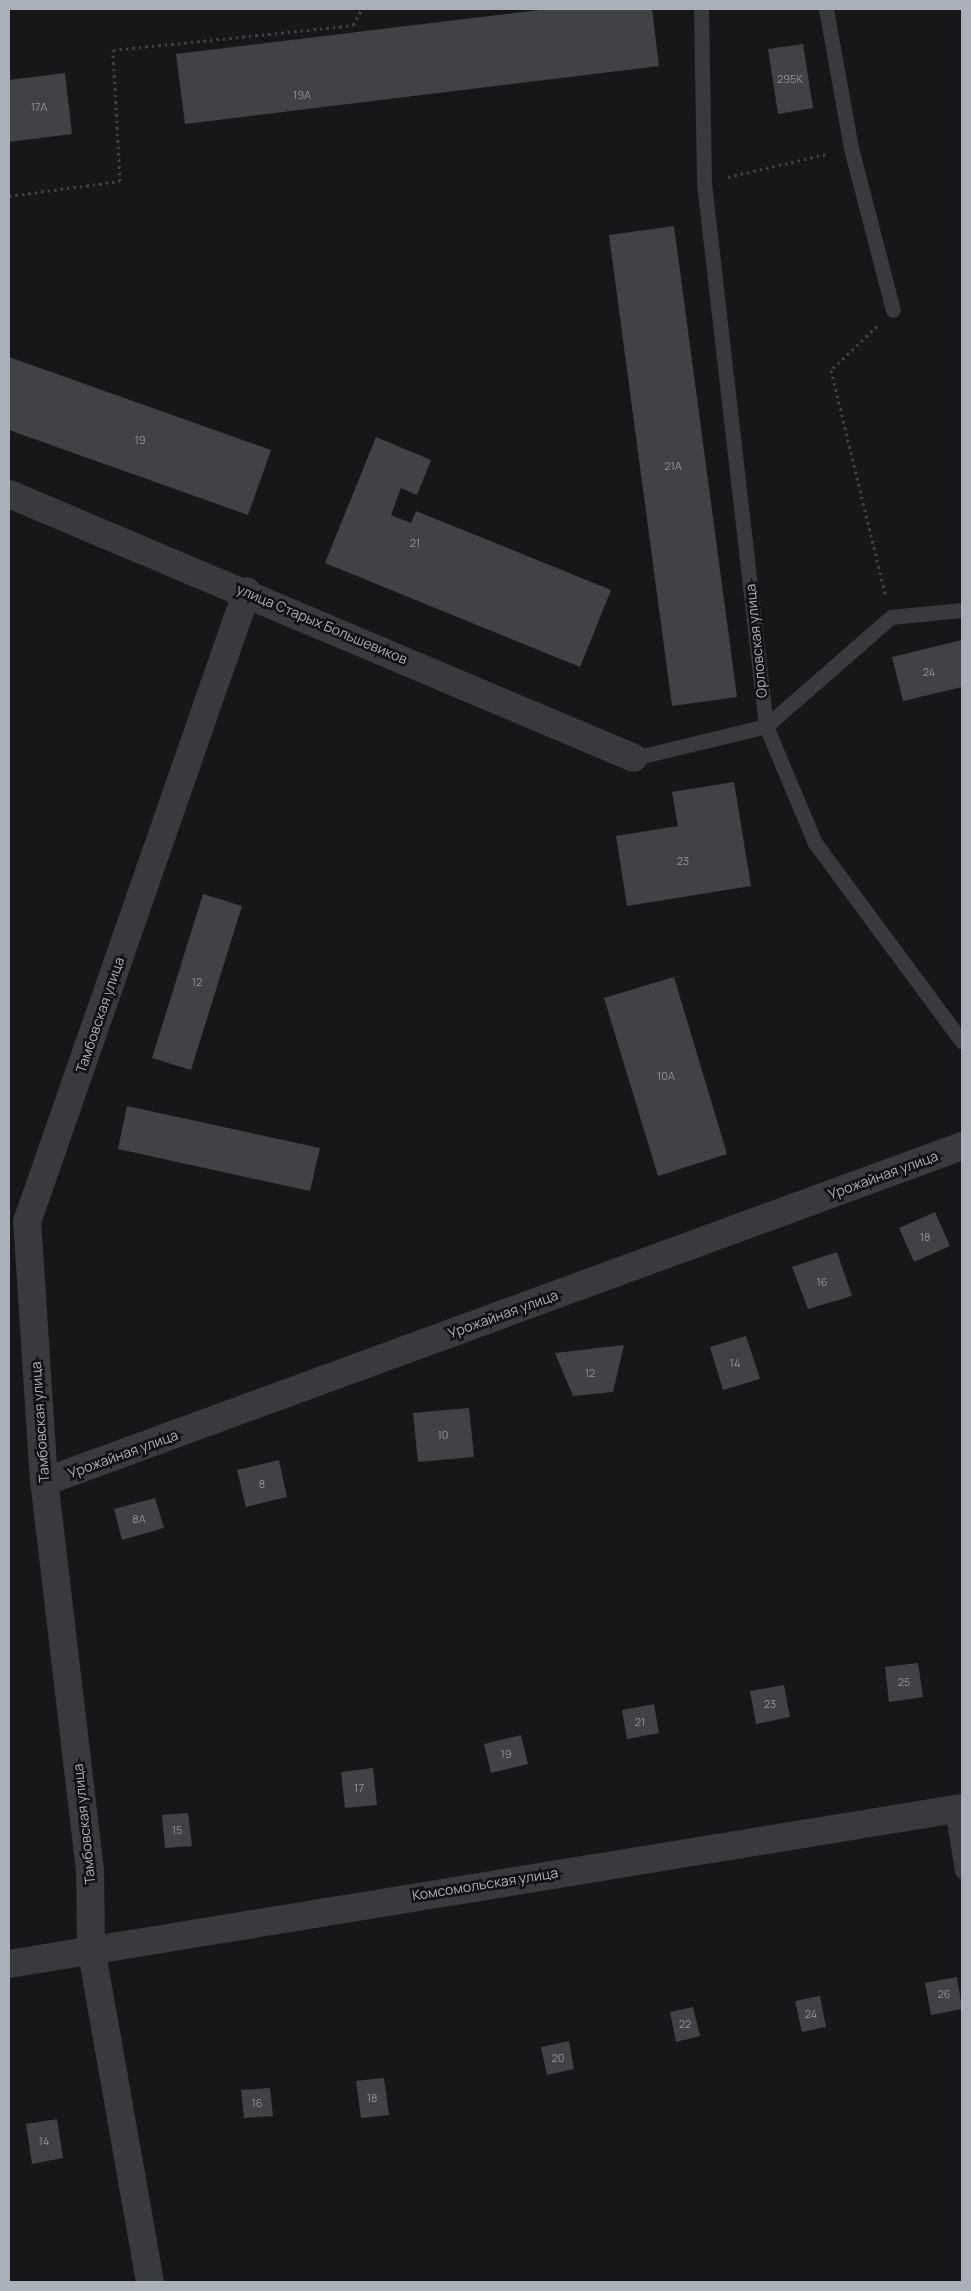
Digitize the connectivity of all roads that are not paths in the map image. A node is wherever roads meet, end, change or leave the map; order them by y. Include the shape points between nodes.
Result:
1 (701, 9) edge
2 (826, 9) edge
3 (893, 310) road end
4 (9, 494) edge
5 (247, 591) junction
6 (962, 610) edge
7 (766, 726) junction
8 (634, 758) joint
9 (962, 1042) edge
10 (962, 1146) edge
11 (18, 1222) edge
12 (44, 1482) junction
13 (957, 1808) edge
14 (962, 1871) edge
15 (91, 1948) junction
16 (9, 1964) edge
17 (150, 2282) edge

1 - 7 lane, Орловская улица via 704,183
2 - 3 lane via 851,148
4 - 5 street, улица Старых Большевиков
5 - 8 street, улица Старых Большевиков
5 - 11 street, Тамбовская улица
6 - 7 lane via 891,617
7 - 8 lane
7 - 9 lane, Орловская улица via 815,843
10 - 12 street, Урожайная улица
11 - 12 street, Тамбовская улица
12 - 15 street, Тамбовская улица via 90,1871
13 - 14 lane
13 - 15 street, Комсомольская улица
15 - 16 street, Комсомольская улица
15 - 17 street, Тамбовская улица

